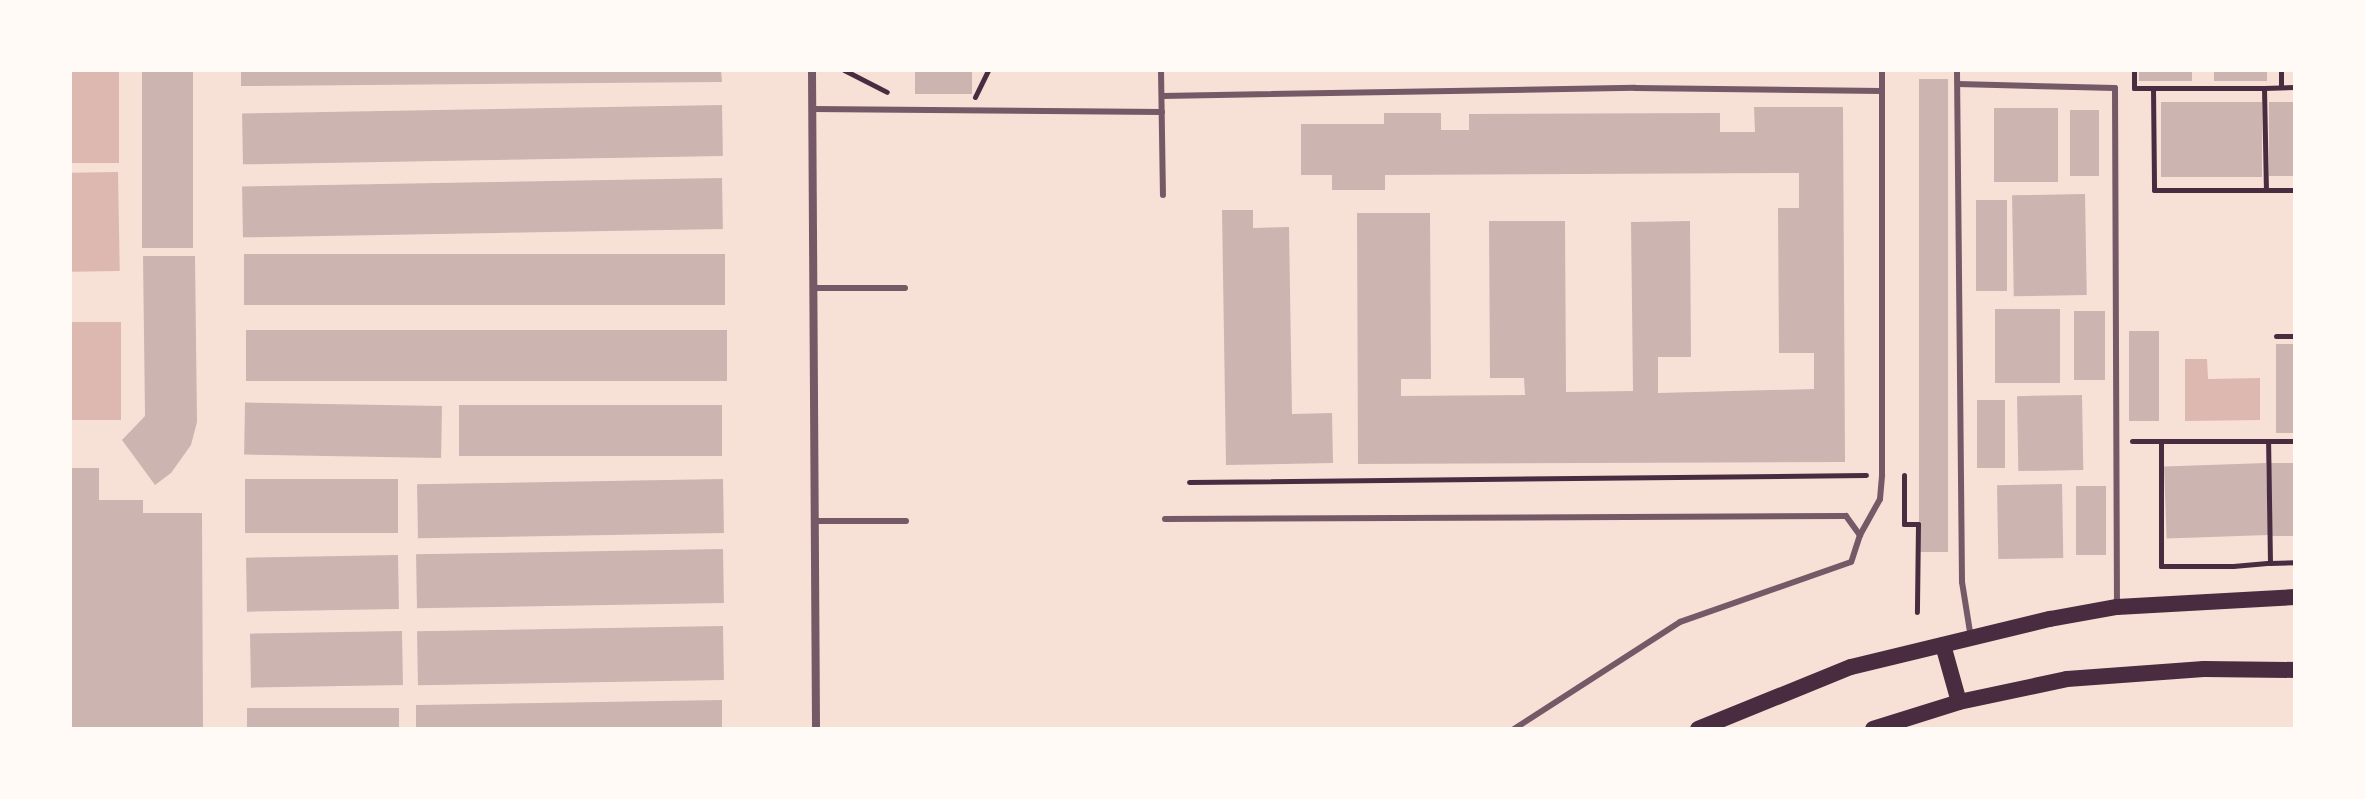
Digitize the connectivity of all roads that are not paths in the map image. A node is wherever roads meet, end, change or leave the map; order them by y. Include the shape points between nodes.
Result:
1 (812, 70) edge
2 (1161, 70) edge
3 (1882, 70) edge
4 (1957, 70) edge
5 (1958, 84) junction
6 (1882, 91) junction
7 (1162, 96) junction
8 (812, 109) junction
9 (1162, 112) junction
10 (1163, 195) dead end
11 (813, 288) junction
12 (905, 288) dead end
13 (1165, 519) dead end
14 (814, 521) junction
15 (906, 521) dead end
16 (1860, 535) junction
17 (2295, 597) edge
18 (2117, 607) junction
19 (1971, 638) junction
20 (1943, 645) junction
21 (2295, 670) edge
22 (1959, 702) junction
23 (816, 729) edge
24 (1514, 729) edge
25 (1698, 729) edge
26 (1873, 729) edge

1 - 8 street
2 - 7 lane
3 - 6 lane
4 - 5 lane
5 - 18 lane via 2115,88
5 - 19 lane via 1962,582
6 - 7 lane via 1635,88
6 - 16 lane via 1882,475 1880,499
7 - 9 lane
8 - 9 lane
8 - 11 street
9 - 10 lane
11 - 12 lane
11 - 14 street
13 - 16 lane via 1846,516
14 - 15 lane
14 - 23 street
16 - 24 lane via 1851,562 1680,622
17 - 18 main road
18 - 19 main road
19 - 20 main road
20 - 22 main road
20 - 25 main road via 1851,667
21 - 22 main road via 2204,669 2067,679
22 - 26 main road

